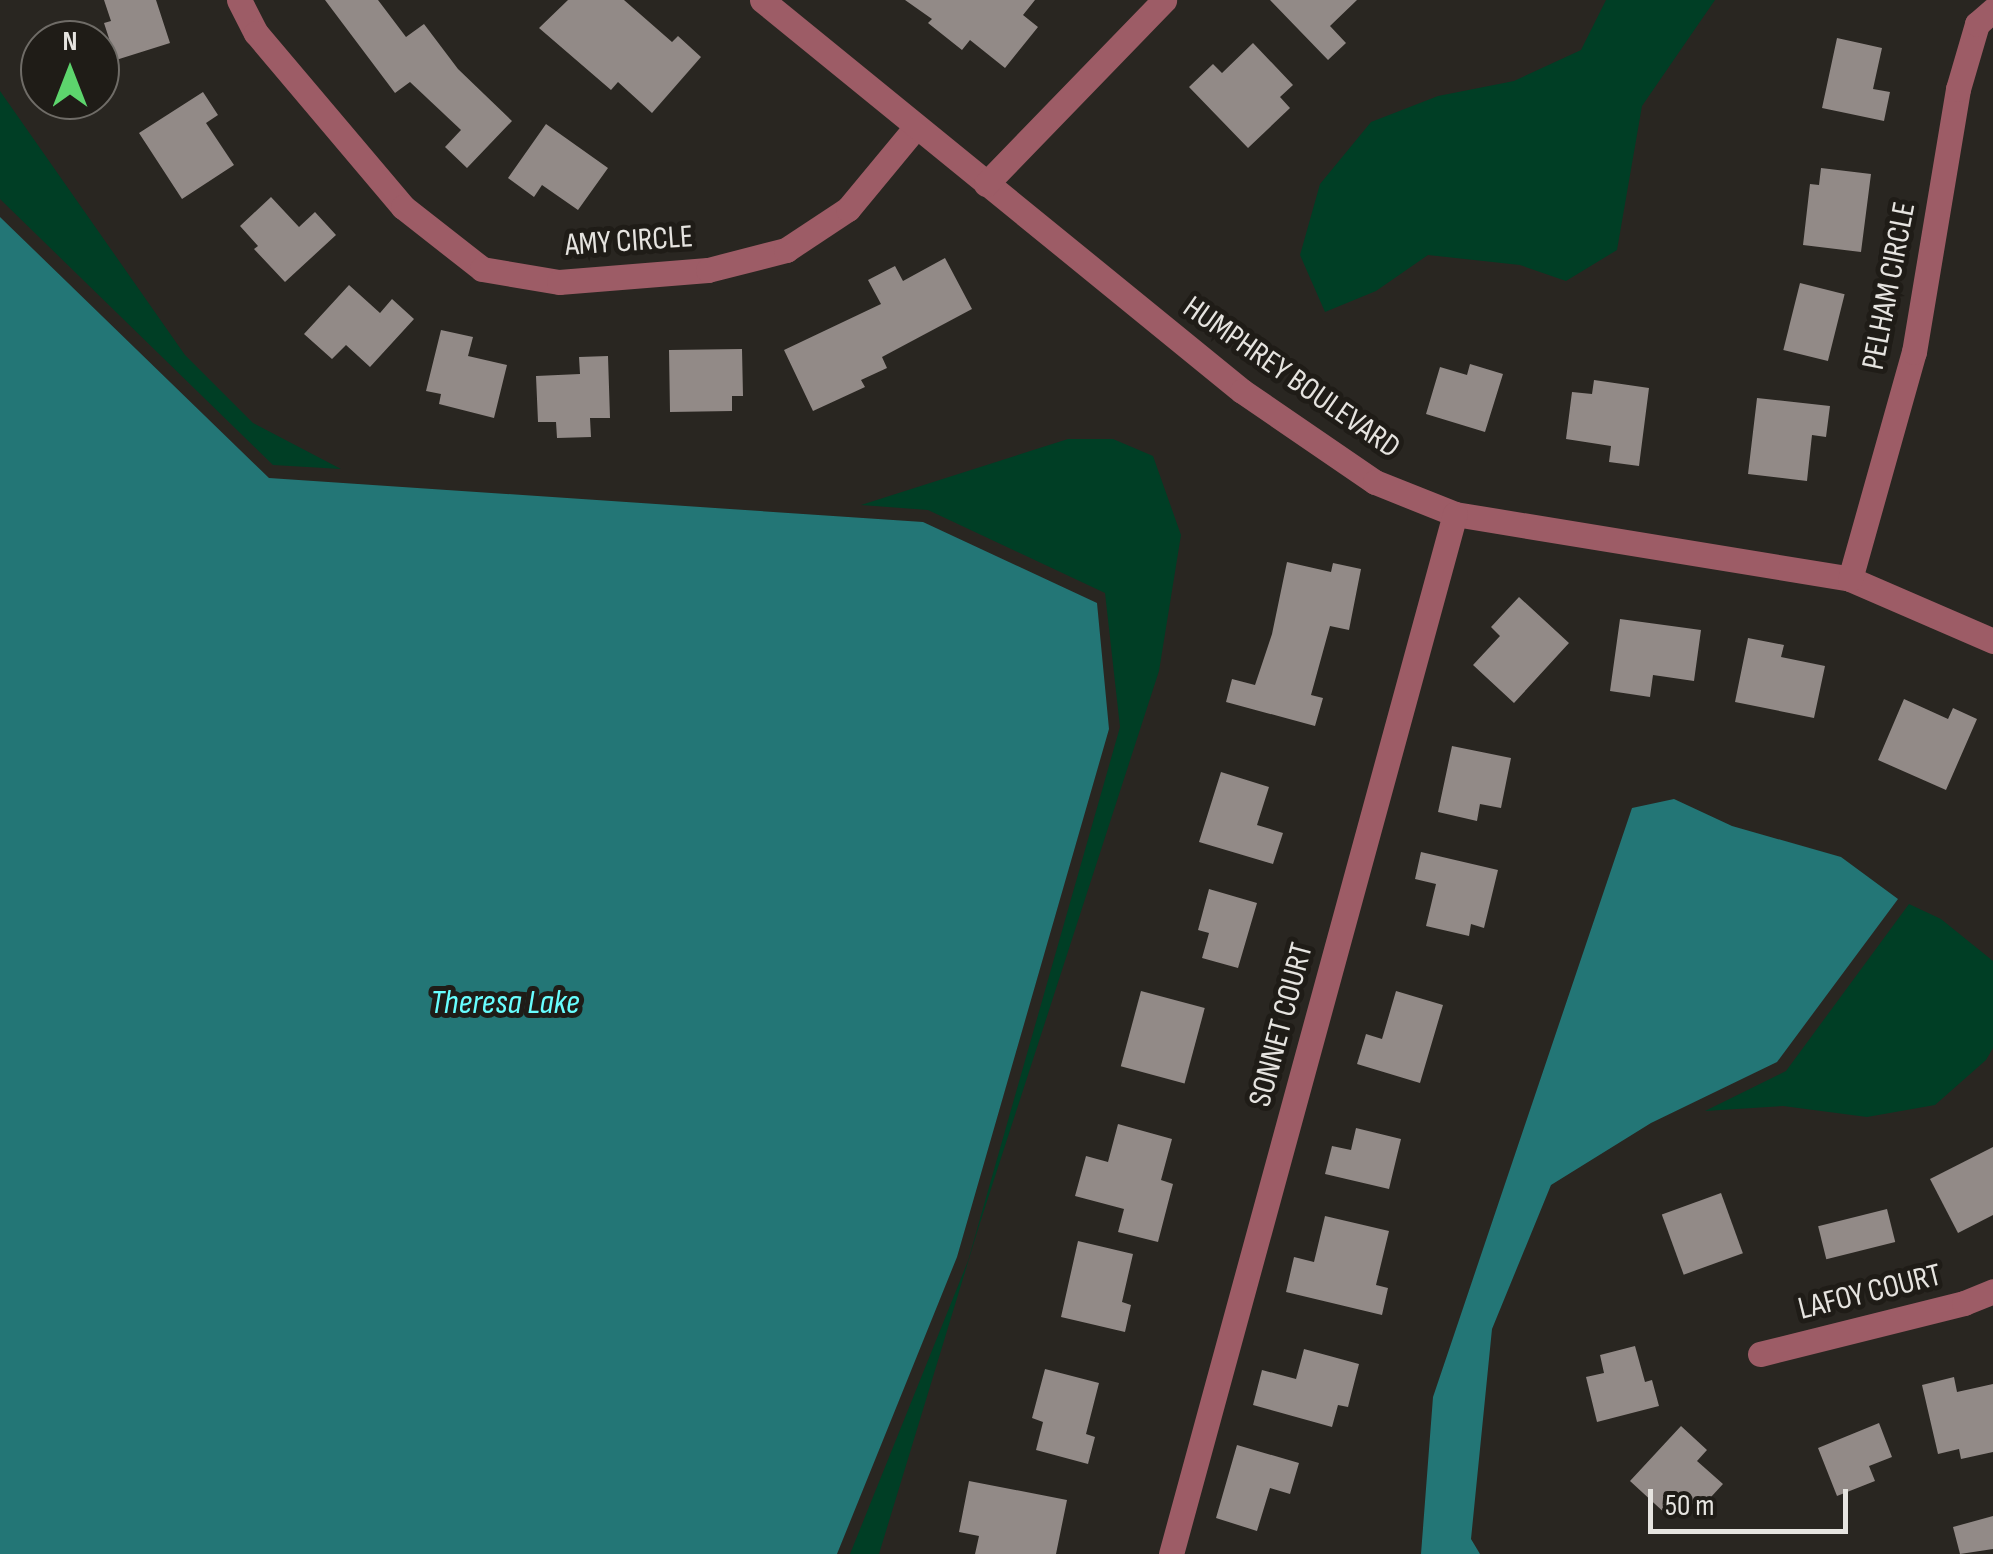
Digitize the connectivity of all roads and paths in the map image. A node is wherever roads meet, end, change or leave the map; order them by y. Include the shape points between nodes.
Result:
1 (238, 0) edge
2 (762, 0) edge
3 (1164, 0) edge
4 (1993, 10) edge
5 (915, 128) junction
6 (986, 184) junction
7 (1455, 514) junction
8 (1850, 578) junction
9 (1993, 642) edge
10 (1993, 1291) edge
11 (1760, 1354) dead end
12 (1171, 1554) edge

1 - 5 street, AMY CIRCLE via 256,33 403,207 482,269 559,282 708,270 786,250 848,209
2 - 5 street, HUMPHREY BOULEVARD
3 - 6 street
4 - 8 street, PELHAM CIRCLE via 1977,24 1958,88 1914,352
5 - 6 street, HUMPHREY BOULEVARD
6 - 7 street, HUMPHREY BOULEVARD via 1242,391 1375,482
7 - 8 street, HUMPHREY BOULEVARD
7 - 12 street, SONNET COURT
8 - 9 street, HUMPHREY BOULEVARD
10 - 11 street, LAFOY COURT

